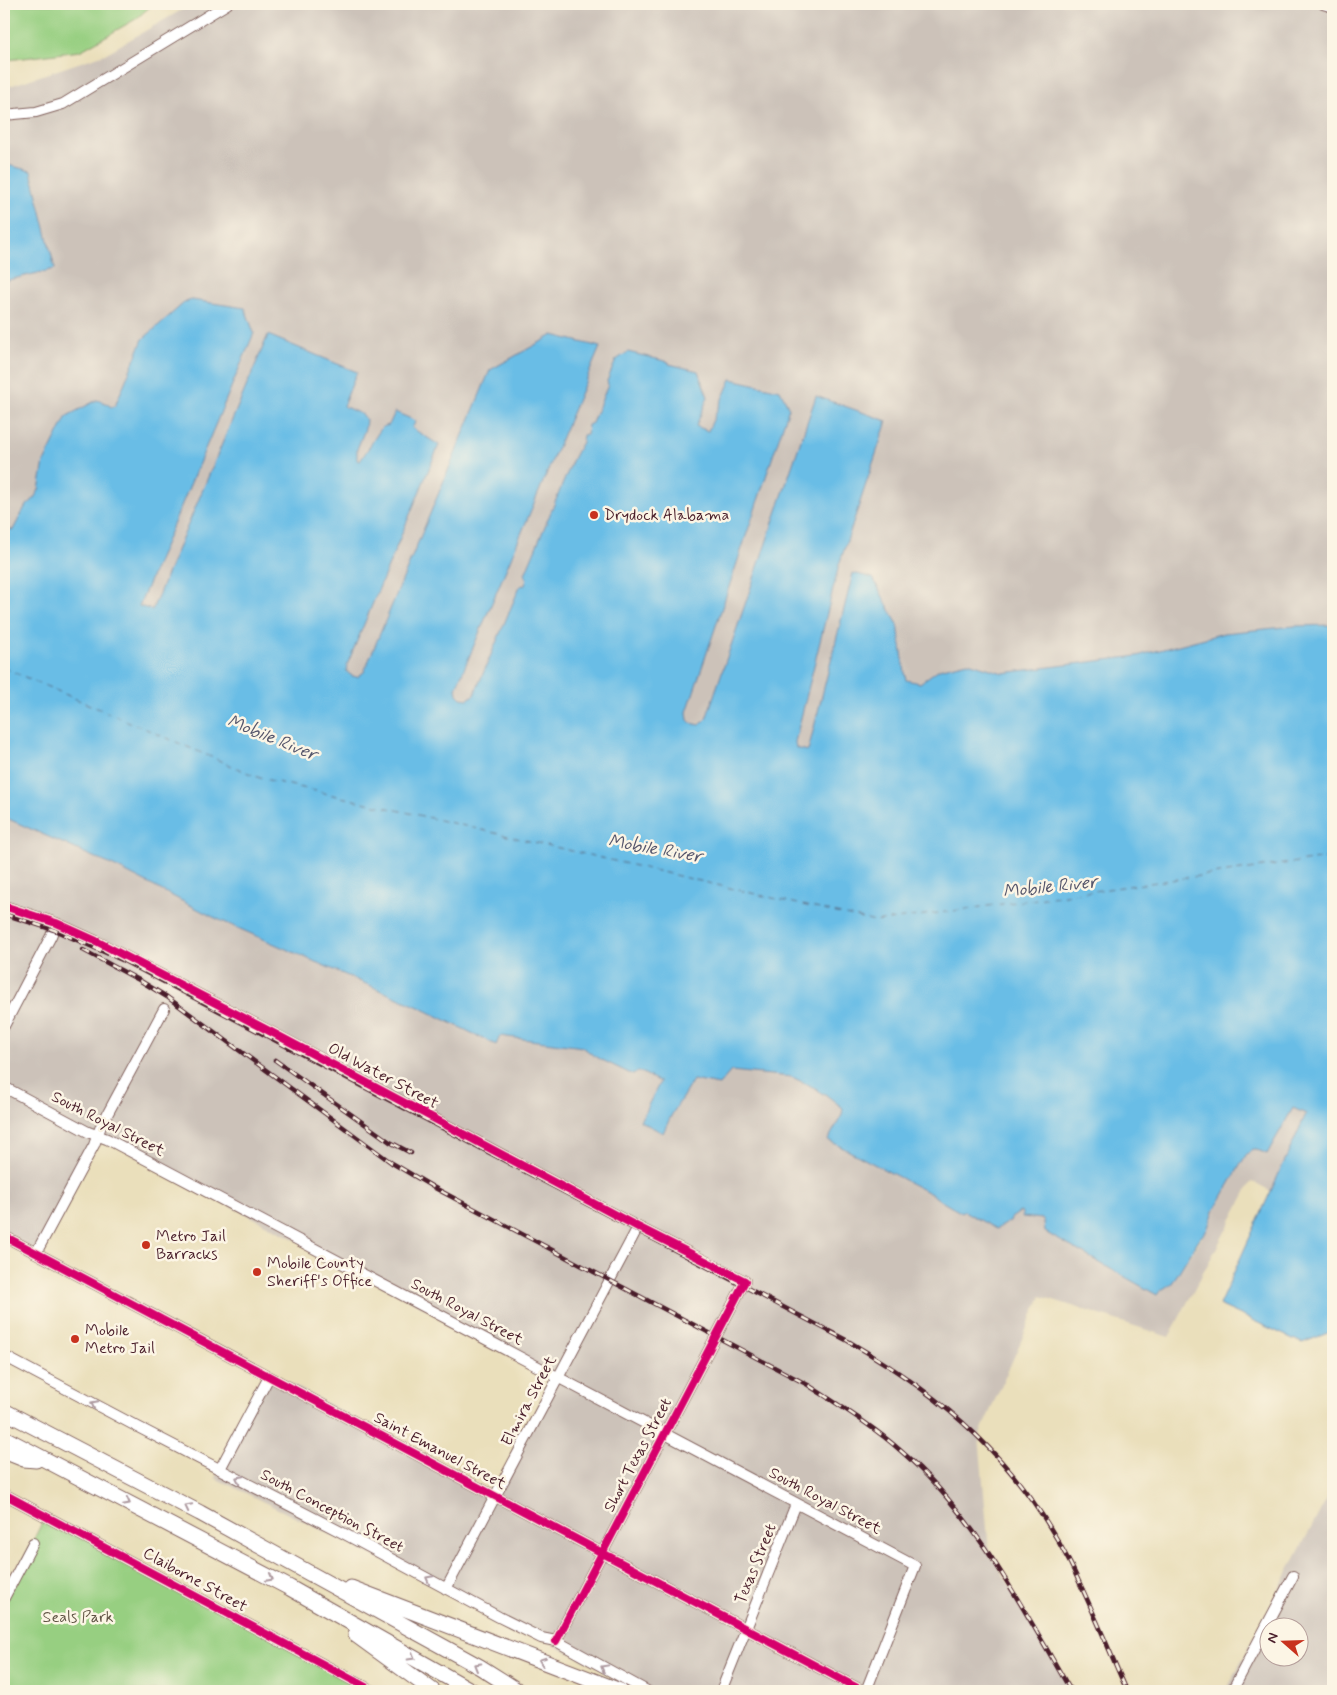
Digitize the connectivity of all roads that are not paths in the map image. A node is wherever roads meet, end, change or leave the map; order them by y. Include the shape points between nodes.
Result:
1 (227, 4) edge
2 (1323, 4) edge
3 (1333, 7) edge
4 (4, 114) edge
5 (4, 906) edge
6 (56, 923) junction
7 (164, 1009) dead end
8 (4, 1026) edge
9 (4, 1087) edge
10 (98, 1136) junction
11 (638, 1227) junction
12 (4, 1236) edge
13 (36, 1253) junction
14 (744, 1282) joint
15 (4, 1356) edge
16 (269, 1377) junction
17 (558, 1378) junction
18 (4, 1399) edge
19 (4, 1411) edge
20 (665, 1433) junction
21 (4, 1438) edge
22 (66, 1443) junction
23 (4, 1451) edge
24 (51, 1462) junction
25 (220, 1470) junction
26 (4, 1494) edge
27 (496, 1496) junction
28 (796, 1504) junction
29 (33, 1544) dead end
30 (602, 1552) junction
31 (308, 1572) junction
32 (1293, 1576) dead end
33 (290, 1588) junction
34 (446, 1589) junction
35 (4, 1598) edge
36 (746, 1629) junction
37 (556, 1641) junction
38 (373, 1691) edge
39 (434, 1691) edge
40 (472, 1691) edge
41 (518, 1691) edge
42 (620, 1691) edge
43 (647, 1691) edge
44 (720, 1691) edge
45 (864, 1691) edge
46 (1232, 1691) edge

1 - 4 street via 63,104 36,112
2 - 3 street
5 - 6 street, Old Water Street
6 - 8 street
6 - 11 street, Old Water Street via 275,1034
7 - 10 street
9 - 10 street, South Royal Street
10 - 13 street
10 - 17 street, South Royal Street
11 - 14 street, Old Water Street
11 - 17 street, Elmira Street
12 - 13 street, Saint Emanuel Street
13 - 16 street, Saint Emanuel Street
14 - 20 street, Short Texas Street
25 -> 15 street, South Conception Street
16 - 25 street
16 - 27 street, Saint Emanuel Street
17 - 20 street, South Royal Street
17 - 27 street, Elmira Street
18 - 22 highway
19 - 22 highway
20 - 28 street, South Royal Street
20 - 30 street, Short Texas Street
21 - 24 highway
31 -> 22 highway
23 - 24 highway via 24,1459
24 -> 33 highway
34 -> 25 street, South Conception Street
26 - 38 street, Claiborne Street
27 - 30 street, Saint Emanuel Street
27 - 34 street, Elmira Street
28 - 36 street, Texas Street
28 - 45 street, South Royal Street via 915,1566
29 - 35 street
30 - 36 street, Saint Emanuel Street
30 - 37 street, Short Texas Street
41 -> 31 highway
42 -> 31 highway
32 - 46 street
33 - 39 highway
33 -> 40 highway
34 - 37 street, South Conception Street via 541,1638
36 - 44 street, Texas Street
36 - 45 street, Saint Emanuel Street
43 -> 37 street, South Conception Street

